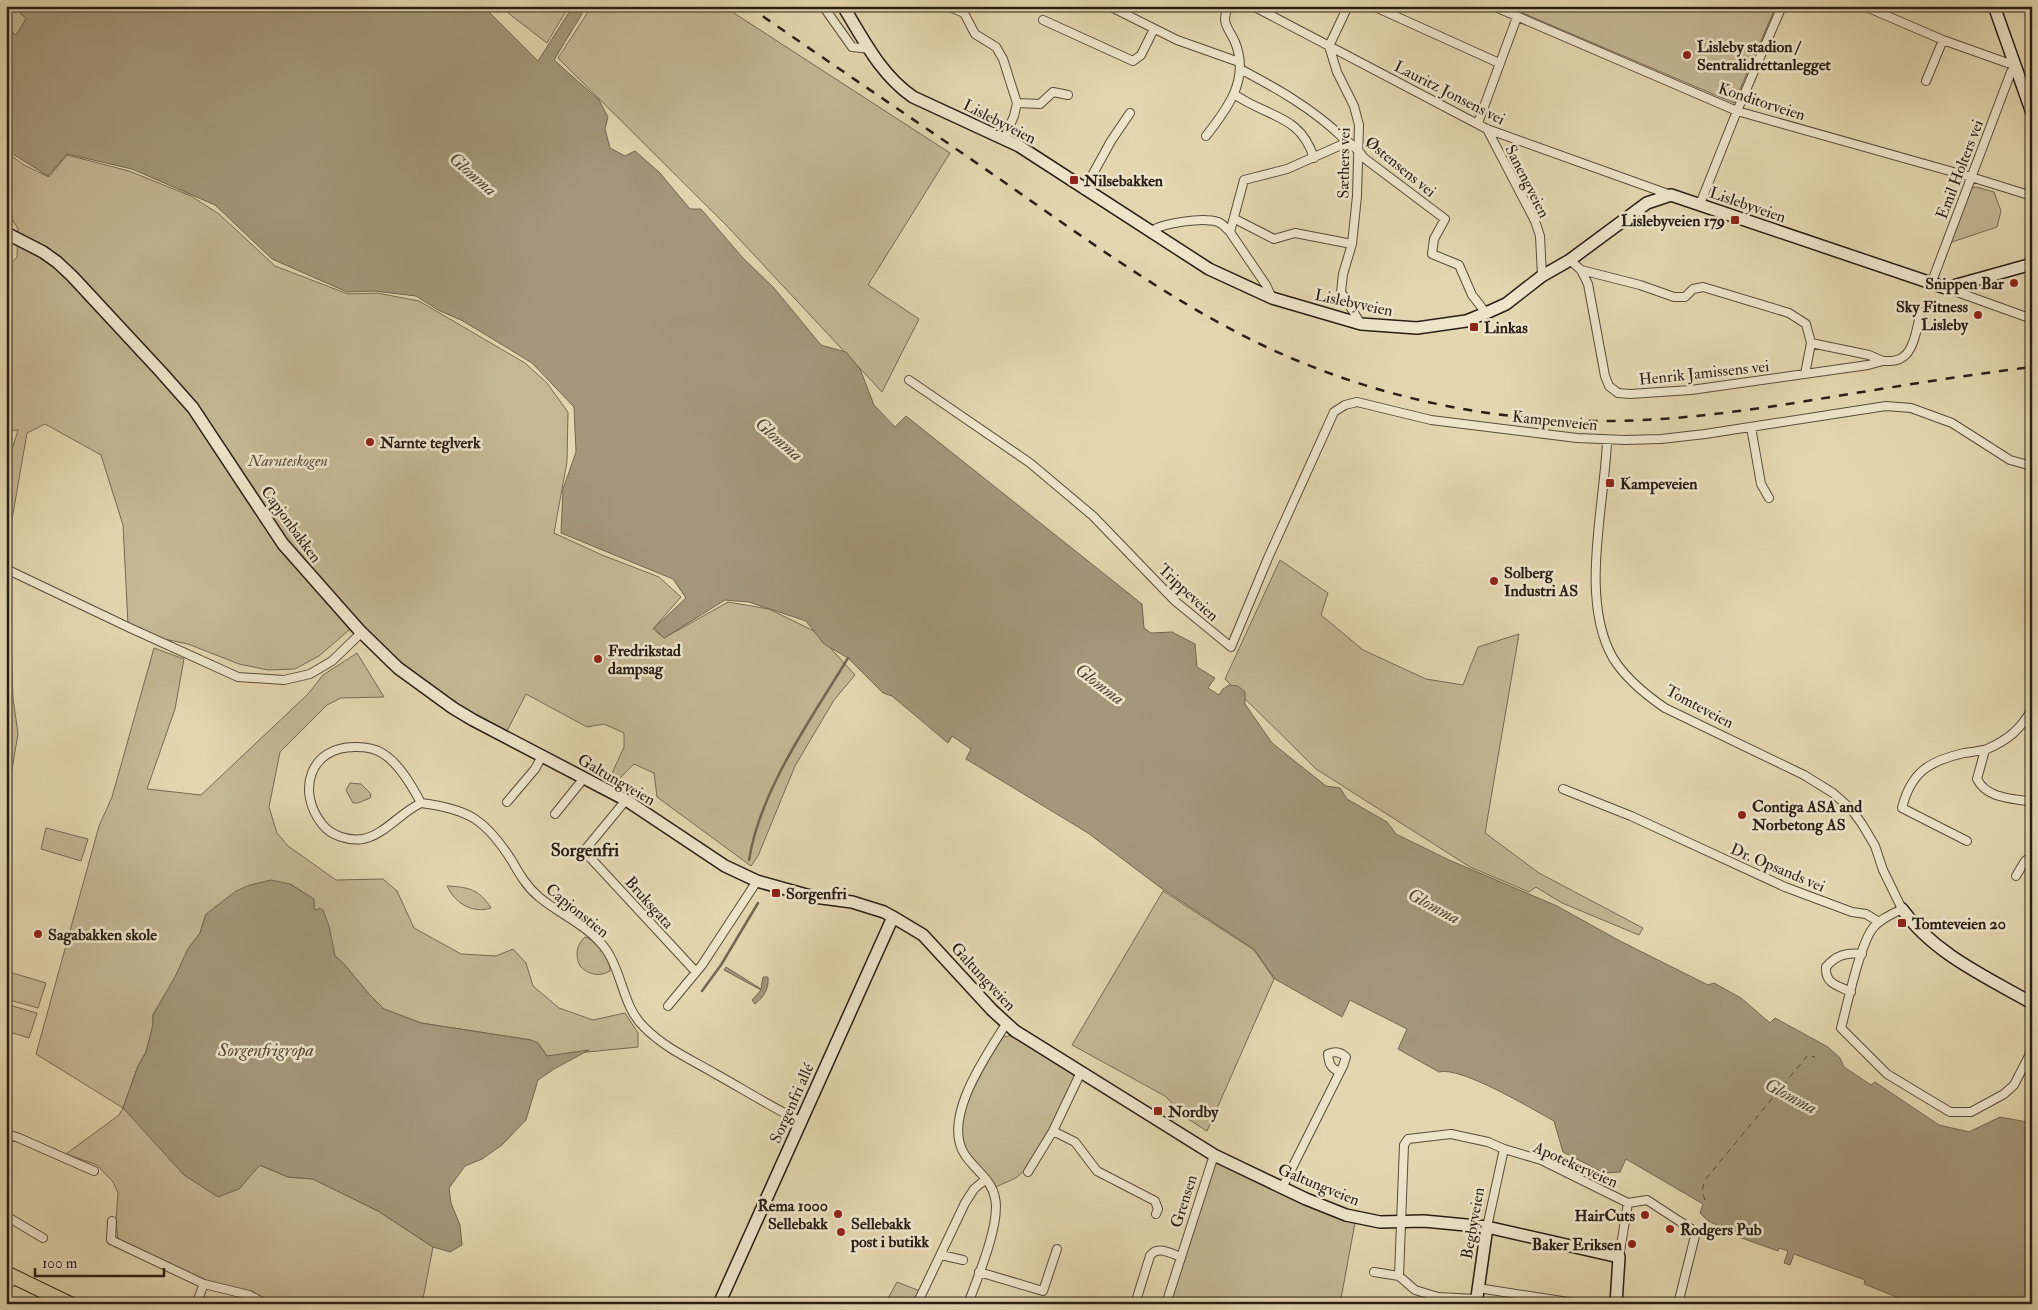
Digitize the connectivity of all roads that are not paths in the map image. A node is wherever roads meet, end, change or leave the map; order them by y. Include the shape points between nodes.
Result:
1 (823, 6) edge
2 (843, 6) edge
3 (947, 6) edge
4 (1228, 6) edge
5 (1253, 6) edge
6 (1348, 6) edge
7 (1372, 6) edge
8 (1493, 6) edge
9 (1782, 6) edge
10 (1864, 6) edge
11 (1994, 6) edge
12 (1112, 7) edge
13 (967, 10) edge
14 (1517, 17) junction
15 (1043, 20) dead end
16 (1154, 29) junction
17 (1943, 40) junction
18 (1329, 46) junction
19 (870, 49) junction
20 (1499, 63) junction
21 (1239, 66) junction
22 (2016, 66) junction
23 (1926, 81) dead end
24 (1234, 94) junction
25 (1068, 95) dead end
26 (1016, 103) junction
27 (1737, 110) junction
28 (1130, 113) dead end
29 (2032, 113) edge
30 (1478, 123) junction
31 (1487, 129) junction
32 (1206, 136) dead end
33 (1004, 139) junction
34 (1348, 142) junction
35 (1358, 149) junction
36 (1314, 158) junction
37 (1971, 177) junction
38 (1084, 190) junction
39 (1671, 196) junction
40 (2032, 196) edge
41 (1700, 204) junction
42 (1235, 219) junction
43 (1151, 232) junction
44 (1230, 232) junction
45 (6, 233) edge
46 (1352, 244) junction
47 (1570, 260) junction
48 (2032, 264) edge
49 (1580, 270) junction
50 (1542, 276) junction
51 (1931, 284) junction
52 (1946, 288) junction
53 (1272, 298) junction
54 (1921, 312) dead end
55 (1486, 313) junction
56 (2032, 319) edge
57 (1361, 324) junction
58 (1811, 343) junction
59 (1883, 361) junction
60 (1805, 374) junction
61 (909, 380) dead end
62 (1357, 402) joint
63 (1752, 427) junction
64 (1607, 440) junction
65 (2032, 466) edge
66 (1769, 498) dead end
67 (6, 568) edge
68 (361, 632) junction
69 (2032, 709) edge
70 (1985, 750) junction
71 (542, 756) junction
72 (584, 778) junction
73 (1563, 789) dead end
74 (626, 800) junction
75 (507, 802) dead end
76 (2032, 802) edge
77 (421, 803) junction
78 (555, 814) dead end
79 (1967, 840) dead end
80 (2032, 856) edge
81 (2016, 876) dead end
82 (757, 881) junction
83 (1902, 908) junction
84 (893, 917) junction
85 (1879, 922) junction
86 (1862, 954) junction
87 (696, 972) junction
88 (1851, 992) junction
89 (2032, 1004) edge
90 (668, 1006) dead end
91 (1006, 1024) junction
92 (2032, 1050) edge
93 (1081, 1072) junction
94 (1339, 1072) dead end
95 (800, 1122) junction
96 (1052, 1131) junction
97 (6, 1138) edge
98 (1504, 1149) junction
99 (1214, 1155) junction
100 (94, 1171) dead end
101 (1028, 1172) dead end
102 (986, 1179) junction
103 (1282, 1188) junction
104 (1628, 1203) junction
105 (1156, 1214) dead end
106 (6, 1216) edge
107 (112, 1221) dead end
108 (1400, 1222) junction
109 (1487, 1227) junction
110 (43, 1238) dead end
111 (1057, 1249) dead end
112 (941, 1254) junction
113 (1180, 1257) junction
114 (1619, 1257) junction
115 (963, 1260) dead end
116 (979, 1272) junction
117 (1374, 1272) dead end
118 (1399, 1276) junction
119 (9, 1280) edge
120 (204, 1284) junction
121 (1476, 1297) edge
122 (70, 1304) edge
123 (196, 1304) edge
124 (266, 1304) edge
125 (719, 1304) edge
126 (917, 1304) edge
127 (968, 1304) edge
128 (1134, 1304) edge
129 (1166, 1304) edge
130 (1581, 1304) edge
131 (1616, 1304) edge
132 (1678, 1304) edge

1 - 19 street via 852,47
2 - 19 street, Lislebyveien
3 - 13 street
4 - 21 street via 1224,23 1235,42
5 - 18 street, Lauritz Jonsens vei
6 - 18 street
7 - 20 street
8 - 14 street, Konditorveien
9 - 27 street
10 - 17 street
11 - 22 street
12 - 16 street, Østensens vei
13 - 26 street via 975,34 999,52
14 - 20 street
14 - 27 street, Konditorveien
15 - 16 street via 1133,61 1141,54
16 - 21 street, Østensens vei
17 - 22 street
17 - 23 street
18 - 30 street, Lauritz Jonsens vei
18 - 35 street, Sæthers vei via 1357,115
19 - 33 street, Lislebyveien via 897,86 913,97
20 - 30 street
21 - 24 street via 1239,83
21 - 34 street, Østensens vei via 1301,104
22 - 29 street
22 - 37 street, Emil Holters vei
24 - 32 street
24 - 36 street via 1296,126 1307,140
25 - 26 street via 1053,92 1040,104
26 - 33 street
27 - 37 street, Konditorveien
27 - 41 street
28 - 38 street
30 - 31 street, Lauritz Jonsens vei
31 - 39 street, Lauritz Jonsens vei
31 - 50 street, Sanengveien via 1535,221 1540,236
33 - 38 street, Lislebyveien
34 - 35 street, Østensens vei
34 - 36 street
35 - 46 street, Sæthers vei
35 - 55 street, Østensens vei via 1364,158 1445,219 1434,239 1432,254 1459,265 1472,296
36 - 42 street via 1244,180
37 - 40 street, Konditorveien
37 - 51 street, Emil Holters vei
38 - 43 street, Lislebyveien
39 - 41 street, Lislebyveien
39 - 47 street, Lislebyveien via 1647,203
41 - 51 street, Lislebyveien
42 - 44 street
42 - 46 street via 1274,239 1295,233
43 - 44 street via 1167,224 1213,221
43 - 53 street, Lislebyveien via 1209,269
44 - 53 street
45 - 68 street, Capjonbakken via 57,262 162,373 193,408 283,544
46 - 57 street, Sæthers vei via 1343,274 1342,292
47 - 49 street, Henrik Jamissens vei
47 - 50 street, Lislebyveien
48 - 52 street
49 - 58 street via 1674,297 1685,296 1693,289 1703,287 1789,313 1806,324
49 - 60 street, Henrik Jamissens vei via 1593,303 1605,376 1609,386 1618,393 1691,390
50 - 55 street, Lislebyveien via 1506,304
51 - 52 street, Lislebyveien
52 - 56 street
53 - 57 street, Lislebyveien
54 - 59 street, Henrik Jamissens vei via 1912,344 1904,357
55 - 57 street, Lislebyveien via 1466,321 1417,328
58 - 59 street
58 - 60 street
59 - 60 street, Henrik Jamissens vei
61 - 62 street, Trippeveien via 1065,492 1093,516 1175,602 1231,647 1334,412
62 - 64 street, Kampenveien via 1431,420
63 - 64 street, Kampenveien via 1661,439
63 - 65 street, Kampenveien via 1886,406 1911,408 1952,423 2010,460
63 - 66 street via 1760,478
64 - 83 street, Tomteveien via 1596,597 1602,632 1614,659 1627,677 1665,708 1804,775 1833,793 1862,824
67 - 68 street via 238,677 284,680 310,674 332,661
68 - 71 street, Capjonbakken via 398,668 453,708
69 - 70 street via 2015,733
70 - 76 street via 1977,779 1982,787 1992,794
70 - 79 street via 1934,762 1912,782 1902,808
71 - 72 street, Galtungveien
71 - 75 street
72 - 74 street, Galtungveien
72 - 78 street
73 - 85 street, Dr. Opsands vei via 1631,816 1785,887 1852,912 1866,914
74 - 82 street, Galtungveien via 725,866
74 - 87 street, Bruksgata via 584,851
77 - 77 street via 375,835 352,839 334,834 313,813 309,784 318,762 334,750 372,748 399,769
77 - 95 street, Capjonstien via 454,809 489,829 529,888 589,932 606,949 636,1018 663,1045
80 - 81 street
82 - 84 street, Galtungveien via 814,897 852,902
82 - 87 street
83 - 85 street
83 - 89 street, Tomteveien via 1925,937 1941,949
84 - 91 street, Galtungveien via 923,935
84 - 95 street, Sorgenfri allé
85 - 86 street
86 - 88 street
86 - 88 street via 1841,954 1826,966 1827,978 1832,984
87 - 90 street
88 - 92 street via 1841,1028 1887,1074 1950,1112 1971,1112 2004,1094 2014,1085
91 - 93 street, Galtungveien
91 - 102 street via 978,1072 958,1124 960,1145
93 - 96 street
93 - 99 street, Galtungveien
94 - 103 street
95 - 125 street, Sorgenfri allé
96 - 101 street
96 - 105 street via 1075,1142 1097,1171 1154,1200 1158,1209
97 - 100 street via 19,1138
98 - 104 street, Apotekerveien via 1541,1160
98 - 108 street, Apotekerveien via 1452,1134 1408,1139 1404,1146
98 - 109 street, Begbyveien
99 - 103 street, Galtungveien
99 - 113 street, Grensen
102 - 112 street via 970,1193
102 - 116 street via 996,1199 996,1212
103 - 108 street, Galtungveien via 1346,1215 1380,1222
104 - 114 street
104 - 132 street, Apotekerveien via 1647,1200 1696,1232
106 - 110 street
107 - 120 street via 111,1240
108 - 109 street, Galtungveien
108 - 118 street
109 - 114 street, Galtungveien
109 - 121 street, Begbyveien
111 - 116 street via 1043,1291
112 - 115 street
112 - 126 street
113 - 128 street via 1153,1251
113 - 129 street, Grensen
114 - 131 street
116 - 127 street
117 - 118 street
118 - 121 street via 1415,1290 1438,1297
119 - 122 highway
120 - 123 street
120 - 124 street via 249,1295
121 - 130 street

